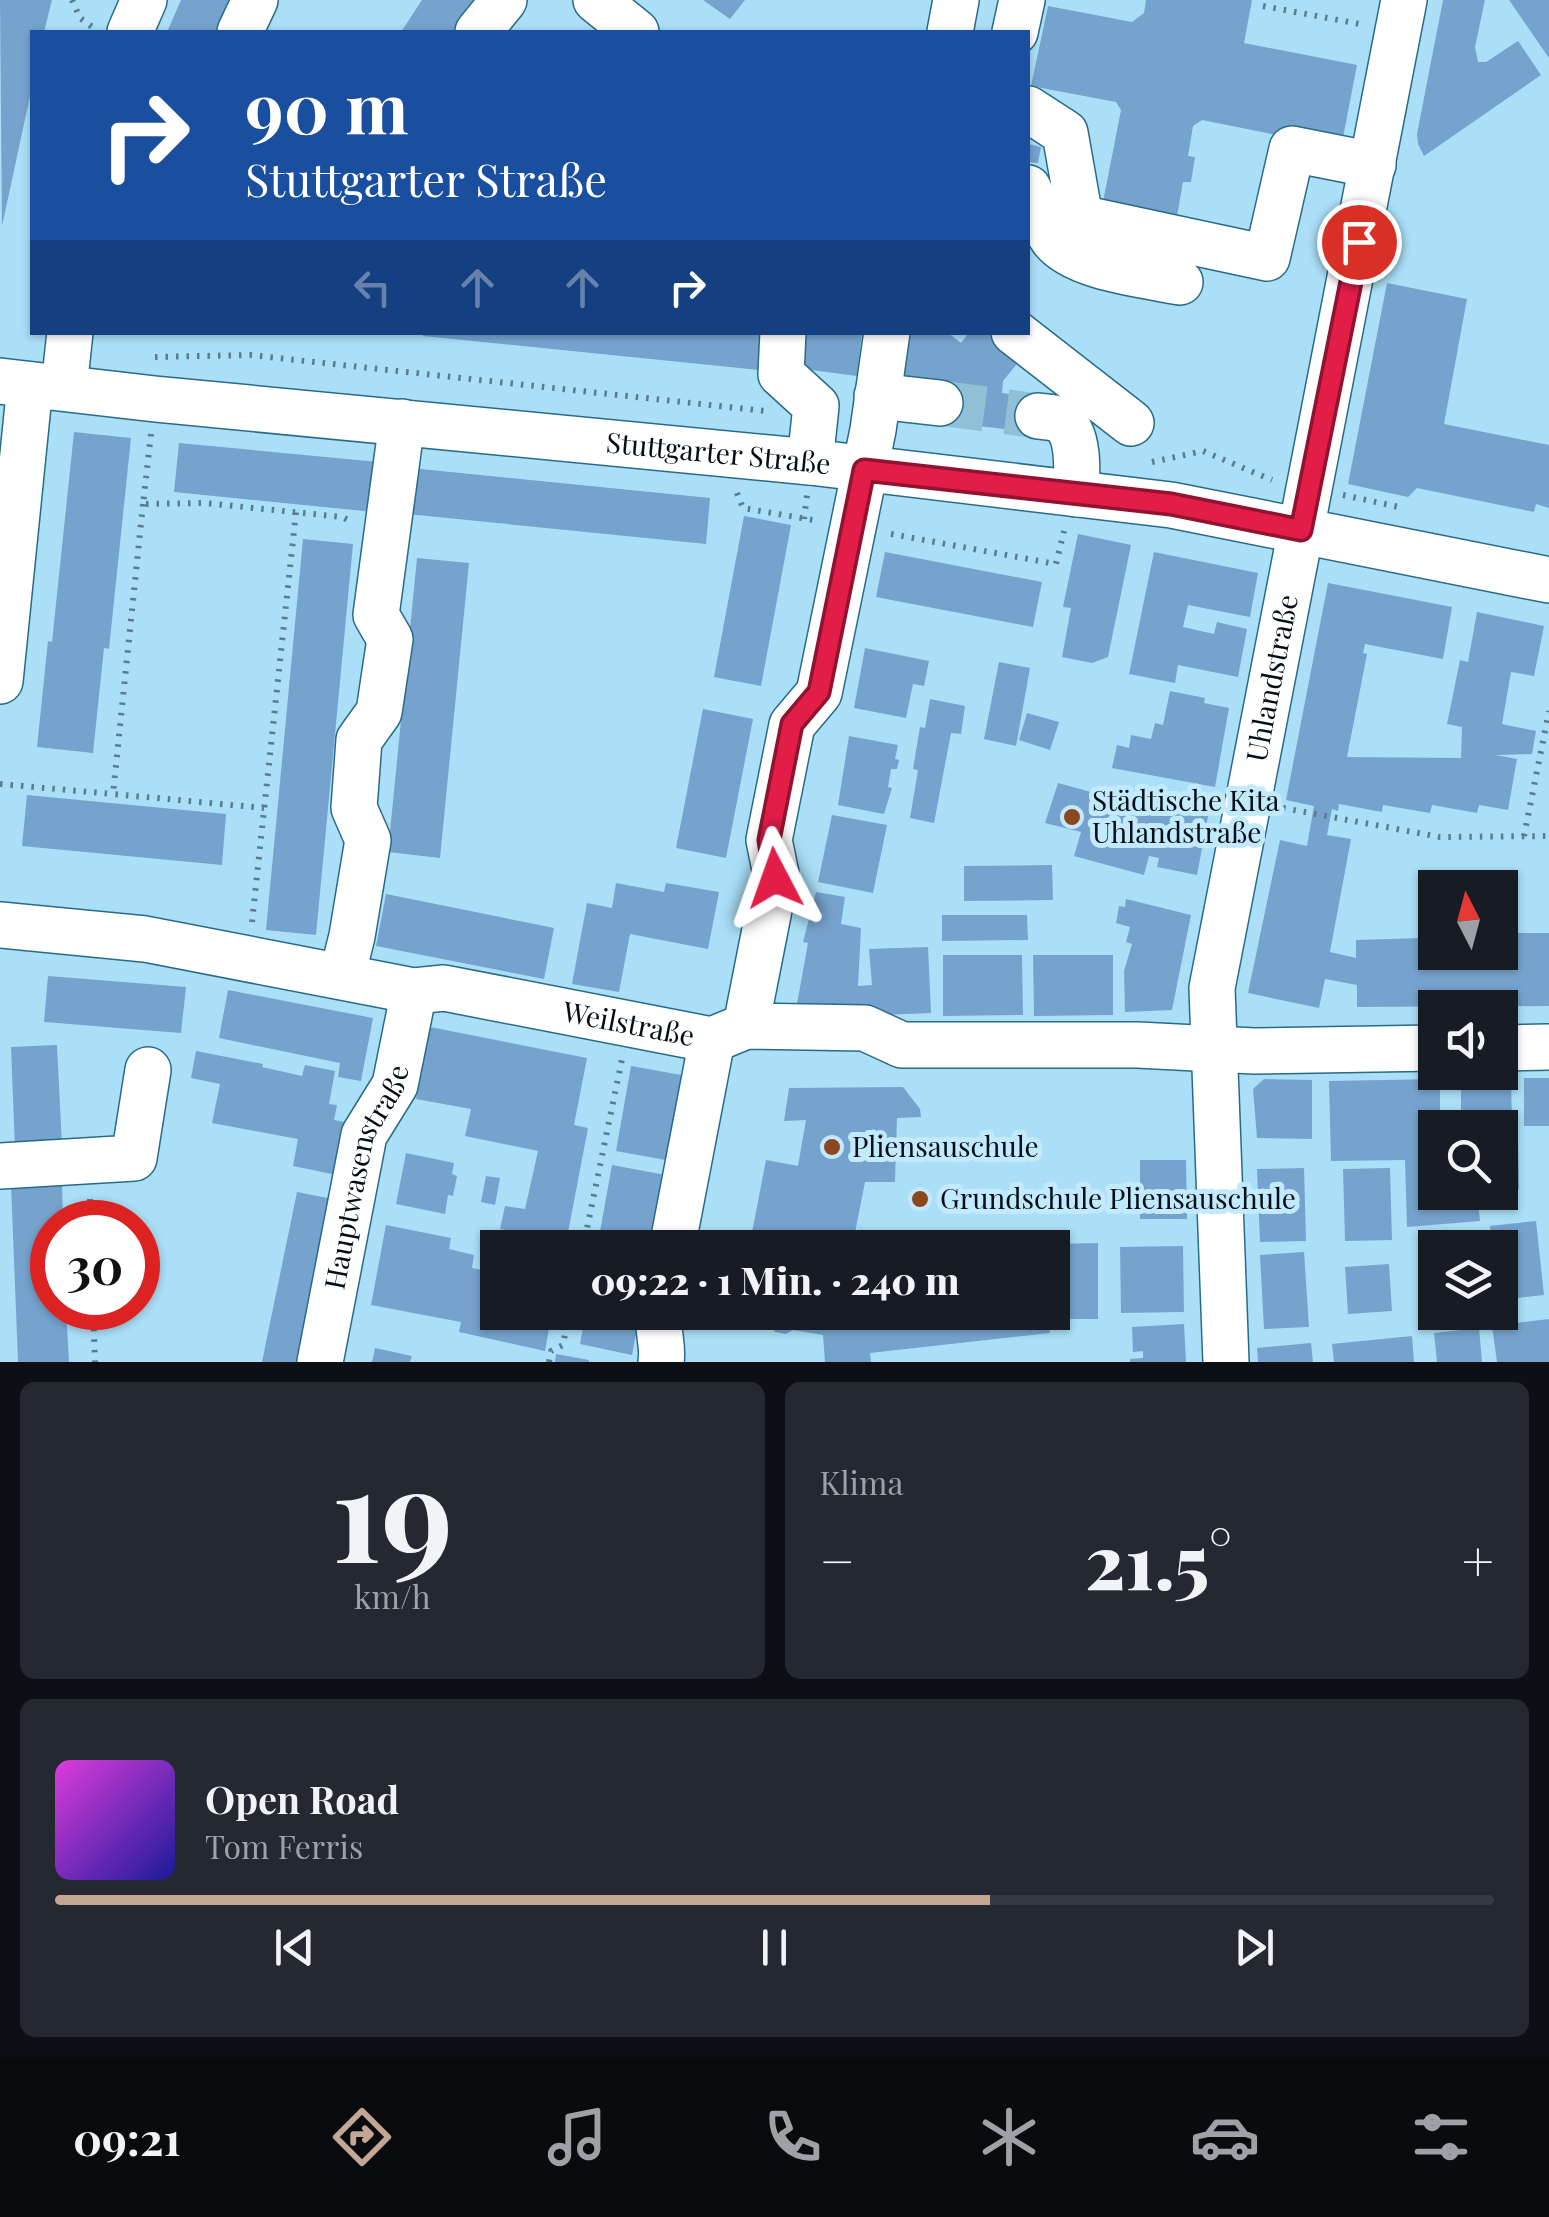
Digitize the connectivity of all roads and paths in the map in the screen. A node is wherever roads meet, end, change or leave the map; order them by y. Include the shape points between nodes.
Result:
1 (72, 0) edge
2 (144, 0) edge
3 (256, 0) edge
4 (504, 0) edge
5 (956, 0) edge
6 (1022, 0) edge
7 (1263, 6) dead end
8 (1401, 16) edge
9 (99, 30) edge
10 (131, 30) edge
11 (241, 30) edge
12 (480, 30) edge
13 (950, 30) edge
14 (1015, 30) edge
15 (1030, 110) edge
16 (1373, 165) junction
17 (1030, 197) edge
18 (1180, 282) dead end
19 (68, 335) edge
20 (783, 335) edge
21 (887, 335) edge
22 (1018, 335) edge
23 (31, 385) edge
24 (877, 396) junction
25 (155, 399) junction
26 (940, 403) tunnel mouth
27 (1038, 416) tunnel mouth
28 (402, 422) junction
29 (1130, 423) dead end
30 (810, 462) junction
31 (864, 470) junction
32 (734, 486) dead end
33 (142, 504) junction
34 (1070, 510) junction
35 (296, 512) junction
36 (850, 527) junction
37 (1301, 530) junction
38 (386, 533) junction
39 (1549, 580) edge
40 (0, 681) edge
41 (1549, 710) edge
42 (0, 784) edge
43 (113, 794) junction
44 (1249, 802) junction
45 (264, 808) junction
46 (1524, 836) junction
47 (1549, 836) edge
48 (0, 925) edge
49 (246, 957) junction
50 (342, 976) junction
51 (414, 991) junction
52 (629, 1024) junction
53 (729, 1033) junction
54 (1549, 1047) edge
55 (1418, 1048) edge
56 (1518, 1048) edge
57 (1214, 1050) junction
58 (148, 1070) dead end
59 (0, 1166) edge
60 (587, 1230) edge
61 (677, 1230) edge
62 (94, 1330) edge
63 (566, 1330) edge
64 (95, 1362) edge
65 (320, 1362) edge
66 (549, 1362) edge
67 (1226, 1362) edge

1 - 9 path via 80,18
2 - 10 street
3 - 11 street
4 - 12 street
5 - 13 street
6 - 14 street
7 - 8 path
8 - 16 street, Uhlandstraße
15 - 16 street via 1066,134 1080,218 1266,258 1292,149
16 - 37 street, Uhlandstraße
17 - 18 street via 1055,242 1070,254
19 - 23 street
20 - 30 street via 781,374 816,406
21 - 24 street
22 - 29 street
23 - 25 street, Stuttgarter Straße
23 - 40 street
24 - 26 street
24 - 31 street
25 - 28 street, Stuttgarter Straße
25 - 33 path
27 - 34 street via 1067,427 1078,457
28 - 30 street, Stuttgarter Straße
28 - 38 street
30 - 31 street, Stuttgarter Straße
31 - 34 street, Stuttgarter Straße
31 - 36 street
32 - 36 path via 744,508
33 - 35 path
33 - 43 path
34 - 36 path via 1056,564
34 - 37 street, Stuttgarter Straße via 1171,504
35 - 38 path via 342,517
35 - 45 path
36 - 53 street via 819,692 792,724 769,840 775,878
37 - 39 street, Stuttgarter Straße
37 - 44 street, Uhlandstraße
38 - 50 street via 376,615 390,638 379,712 359,740 354,808 368,840
41 - 46 path
42 - 43 path
43 - 45 path
44 - 46 path via 1440,836
44 - 57 street, Uhlandstraße via 1215,970
45 - 49 path
46 - 47 path
48 - 49 street, Weilstraße via 129,936
49 - 50 street, Weilstraße
50 - 51 street, Weilstraße
51 - 52 street, Weilstraße via 444,988
51 - 65 street, Hauptwasenstraße via 395,1085 364,1135
52 - 53 street, Weilstraße
52 - 60 path
53 - 57 street, Weilstraße via 865,1028 907,1045
53 - 61 street
54 - 56 street
55 - 57 street, Weilstraße
57 - 67 street, Uhlandstraße
58 - 59 street via 134,1158
62 - 64 path
63 - 66 path

